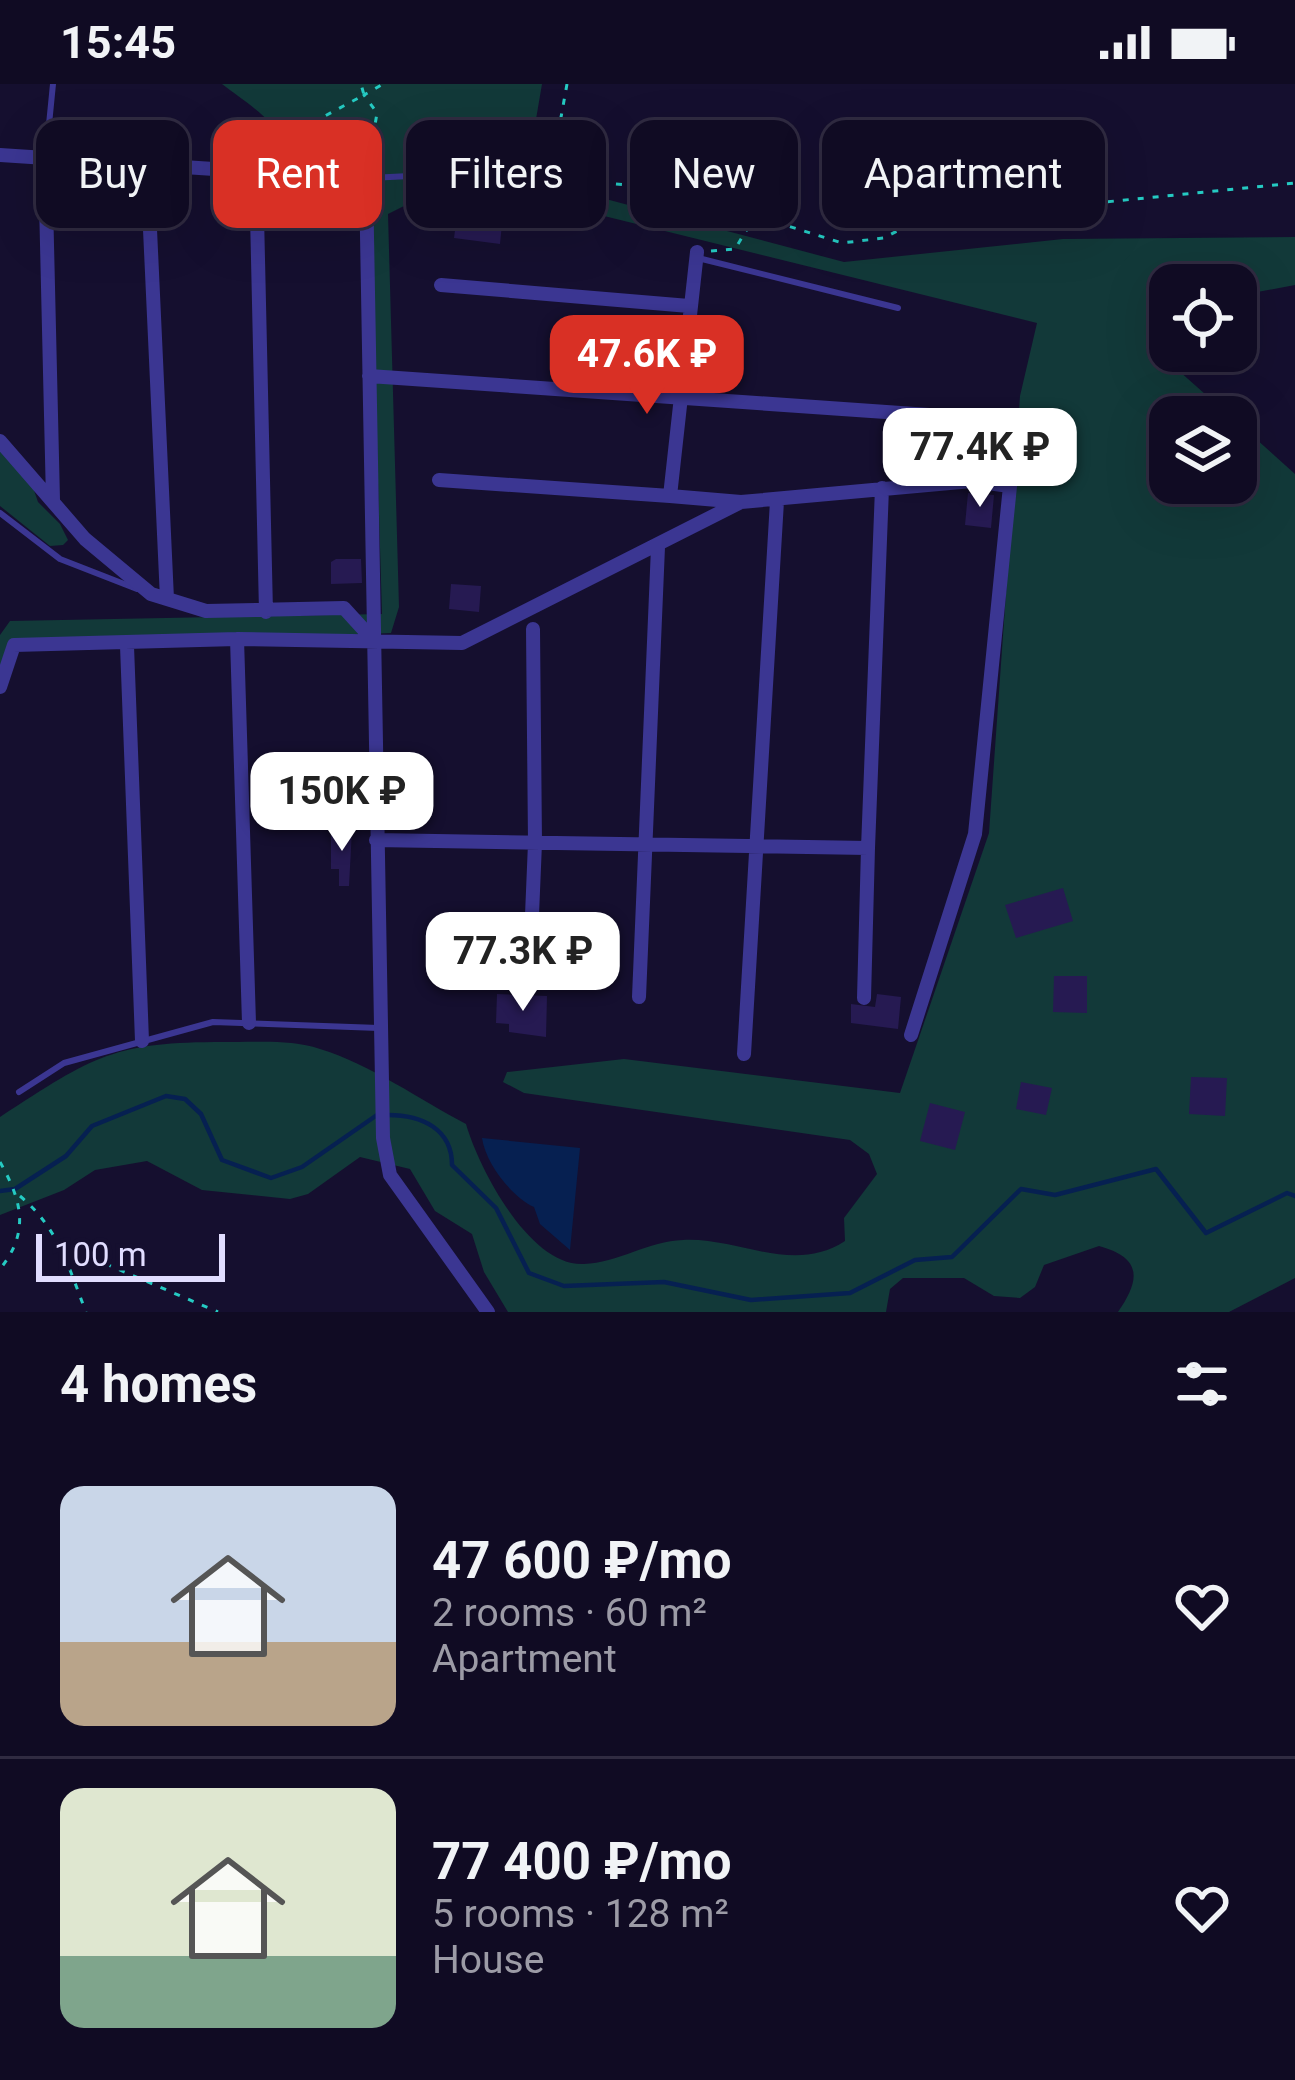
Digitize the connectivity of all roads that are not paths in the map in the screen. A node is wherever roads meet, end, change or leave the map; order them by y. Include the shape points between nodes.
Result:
1 (53, 84) edge
2 (49, 120) edge
3 (0, 155) edge
4 (36, 158) edge
5 (47, 228) edge
6 (150, 228) edge
7 (254, 228) edge
8 (367, 228) edge
9 (697, 255) joint
10 (441, 285) dead end
11 (689, 306) junction
12 (898, 308) dead end
13 (369, 376) junction
14 (678, 394) junction
15 (929, 415) dead end
16 (0, 441) edge
17 (440, 480) dead end
18 (882, 488) junction
19 (670, 496) junction
20 (53, 500) junction
21 (776, 501) junction
22 (741, 502) junction
23 (0, 513) edge
24 (658, 547) junction
25 (151, 594) junction
26 (167, 599) junction
27 (266, 612) junction
28 (533, 629) dead end
29 (237, 639) junction
30 (375, 642) junction
31 (127, 646) junction
32 (0, 687) edge
33 (376, 840) junction
34 (535, 843) junction
35 (647, 844) junction
36 (756, 846) junction
37 (868, 848) junction
38 (529, 987) dead end
39 (639, 997) dead end
40 (864, 998) dead end
41 (249, 1023) junction
42 (380, 1028) junction
43 (911, 1035) dead end
44 (142, 1041) junction
45 (744, 1054) dead end
46 (19, 1092) dead end
47 (488, 1312) edge

1 - 2 lane
3 - 4 street
5 - 20 street
6 - 26 street
7 - 27 street
8 - 13 street
9 - 11 street
9 - 12 lane
10 - 11 street
11 - 14 street
13 - 14 street
13 - 30 street
14 - 15 street
14 - 19 street
16 - 20 street
17 - 19 street
18 - 21 street
18 - 37 street
18 - 43 street via 1010,487 975,834
19 - 22 street
20 - 25 street
21 - 22 street
21 - 36 street
22 - 24 street
23 - 25 lane via 60,559
24 - 30 street via 462,643
24 - 35 street
25 - 26 street
26 - 27 street
27 - 30 street via 344,608
28 - 34 street
29 - 30 street
29 - 31 street
29 - 41 street
30 - 33 street
31 - 32 street via 14,645
31 - 44 street
33 - 34 street
33 - 42 street
34 - 35 street
34 - 38 street
35 - 36 street
35 - 39 street
36 - 37 street
36 - 45 street
37 - 40 street
41 - 42 lane
41 - 44 lane via 213,1022
42 - 47 street via 390,1175
44 - 46 lane via 64,1063

